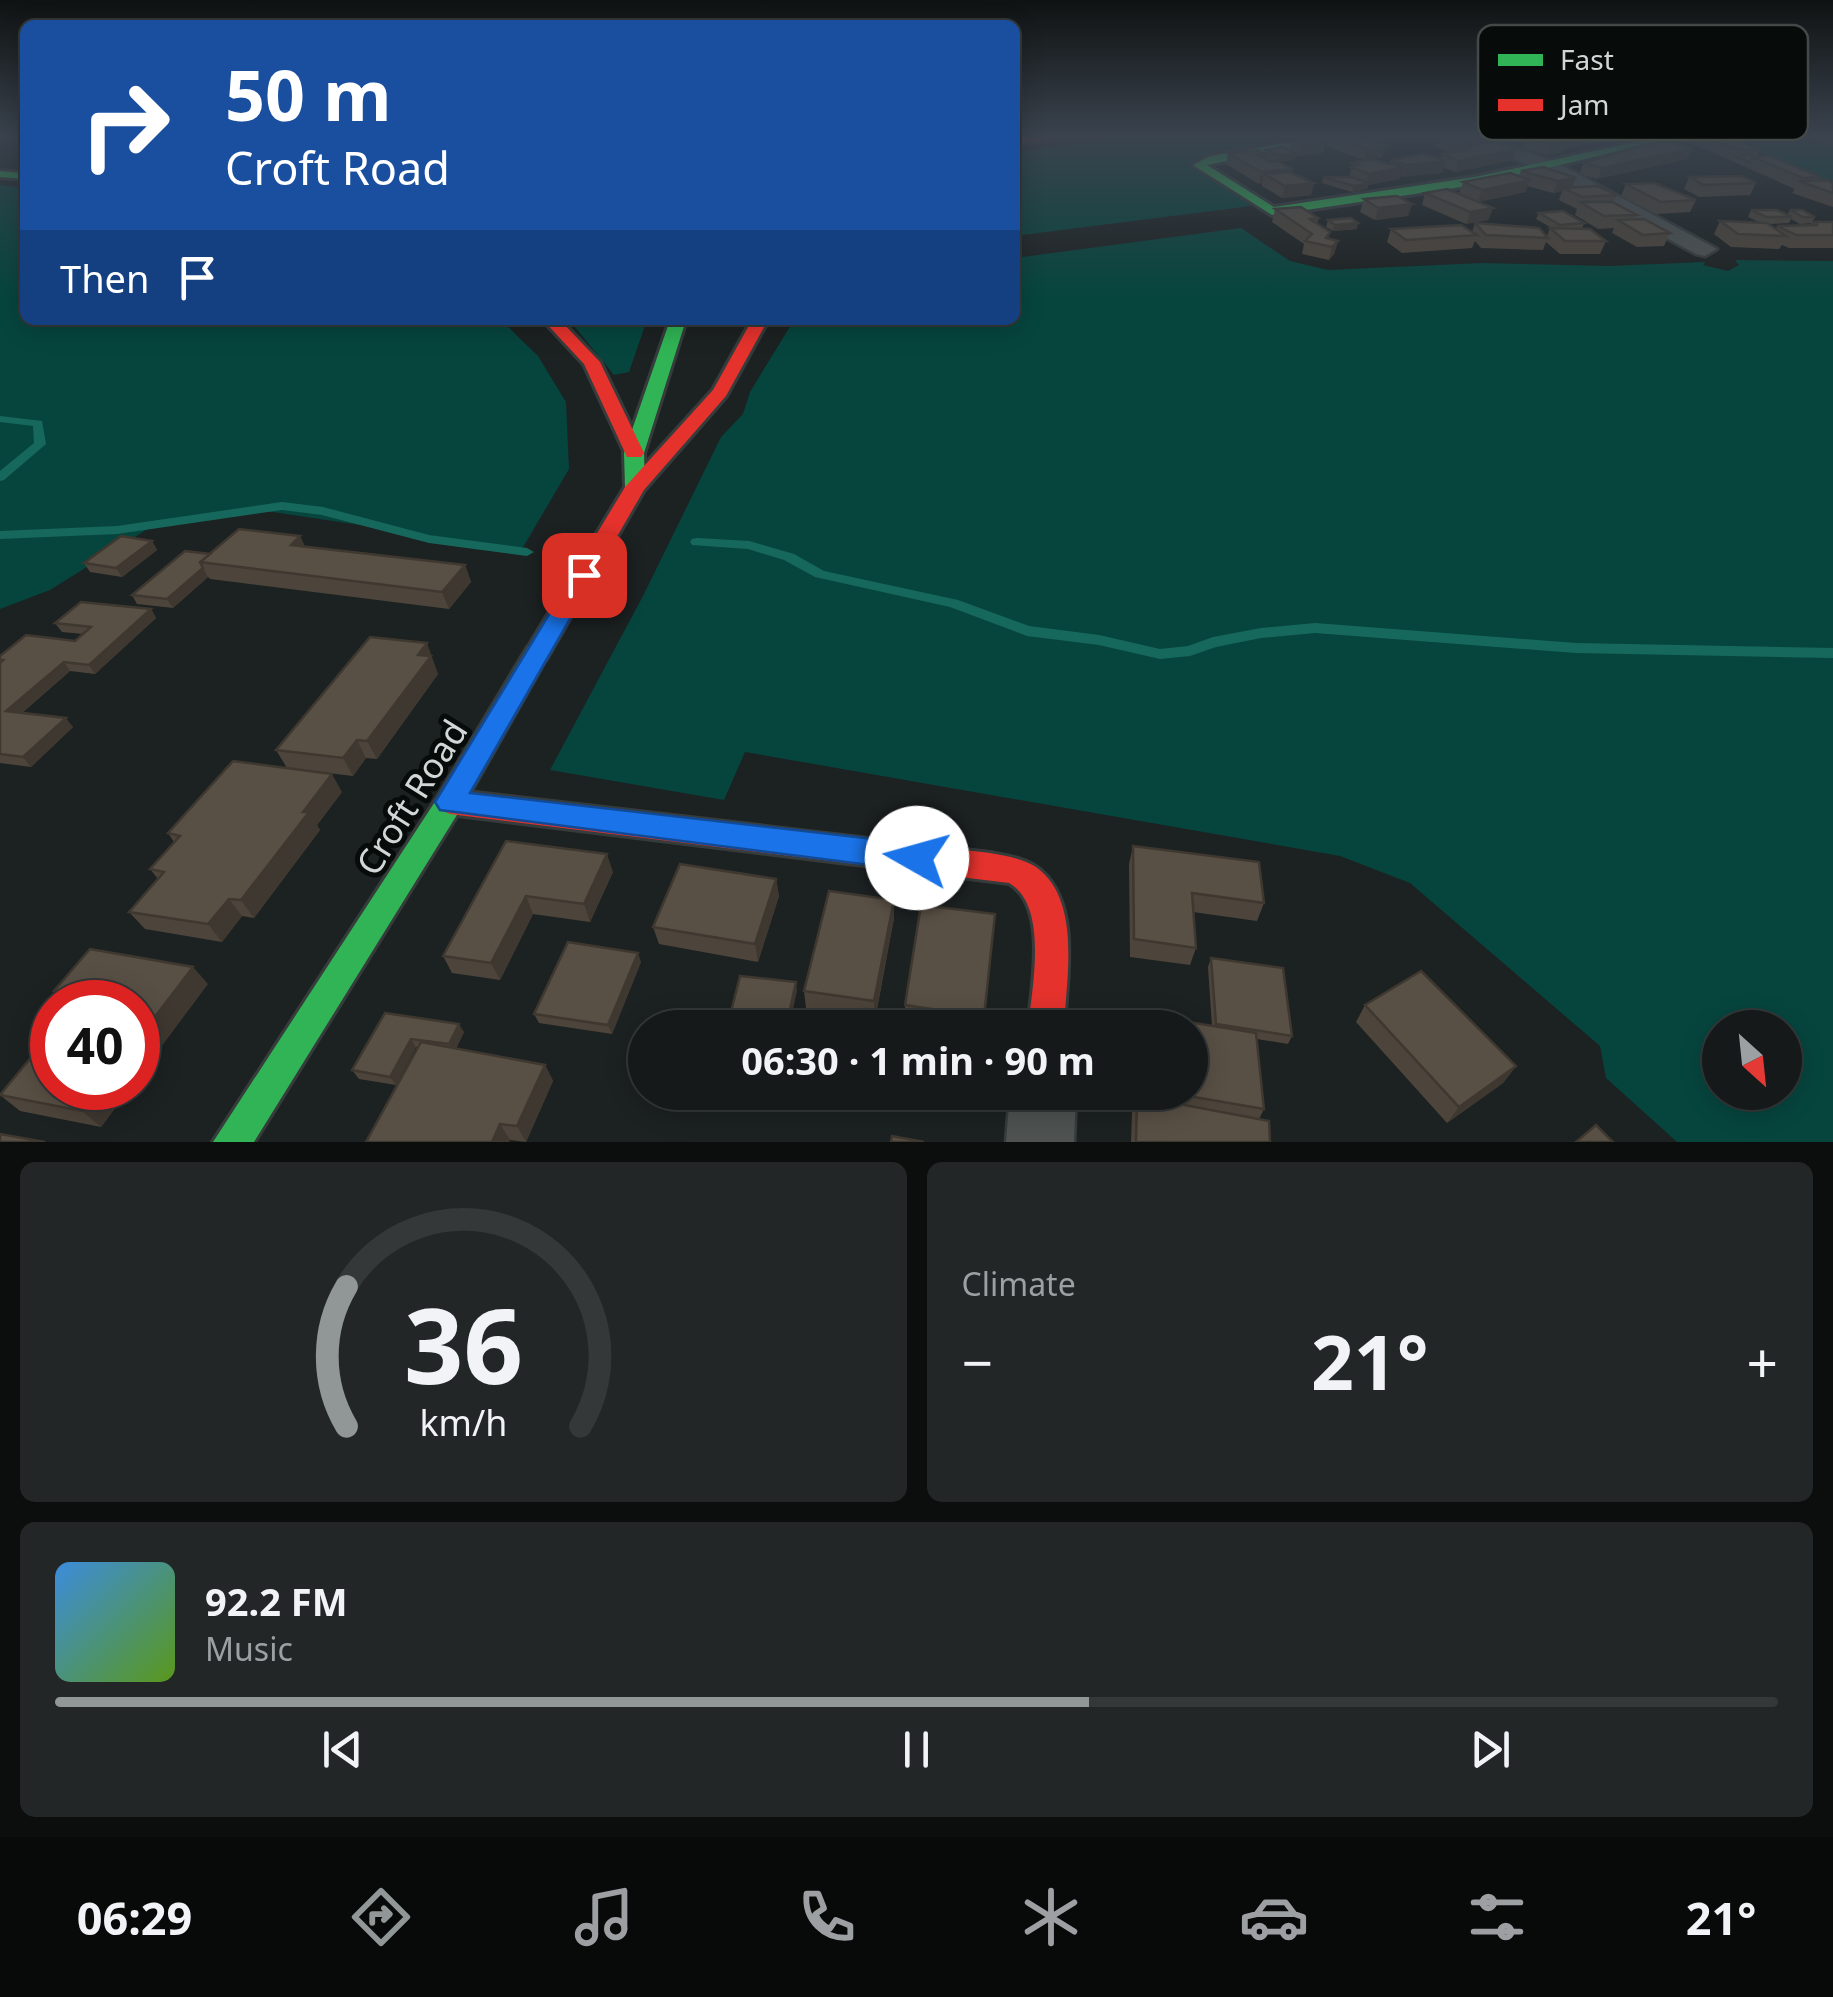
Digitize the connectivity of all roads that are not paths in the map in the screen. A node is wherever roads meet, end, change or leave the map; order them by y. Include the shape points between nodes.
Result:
1 (1236, 189) edge
2 (1427, 189) edge
3 (1592, 189) edge
4 (1705, 249) dead end
5 (556, 325) edge
6 (676, 325) edge
7 (757, 325) edge
8 (634, 452) junction
9 (635, 488) junction
10 (450, 802) junction
11 (1046, 1010) edge
12 (1041, 1110) edge
13 (236, 1140) edge
14 (1040, 1142) edge

1 - 2 street via 1272,211
3 - 4 street
5 - 8 street via 592,362
6 - 8 street
7 - 9 street, Croft Road via 720,392
8 - 9 street
9 - 10 street, Croft Road
10 - 11 street via 1020,874 1034,883 1048,913
10 - 13 street, Croft Road
12 - 14 street

